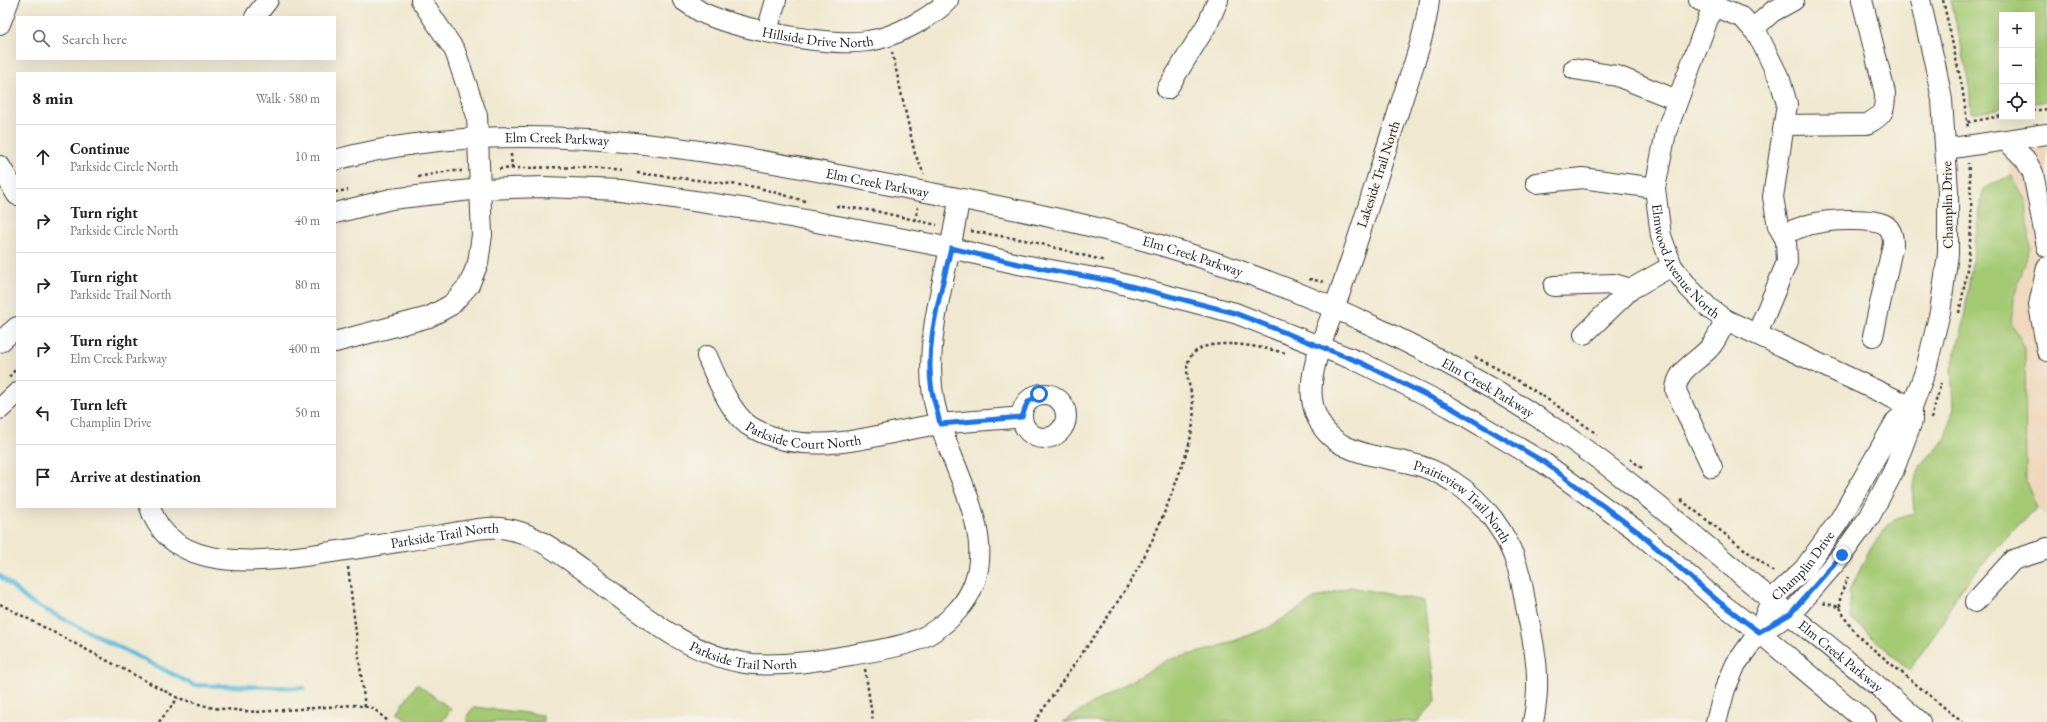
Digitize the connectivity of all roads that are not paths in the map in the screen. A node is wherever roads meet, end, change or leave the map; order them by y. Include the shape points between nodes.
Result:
1 (9, 0) edge
2 (268, 0) edge
3 (421, 0) edge
4 (683, 0) edge
5 (776, 0) edge
6 (948, 0) edge
7 (1218, 0) edge
8 (1429, 0) edge
9 (1794, 0) edge
10 (1862, 0) edge
11 (1920, 0) edge
12 (1709, 2) edge
13 (256, 16) edge
14 (0, 24) edge
15 (1753, 29) junction
16 (767, 31) junction
17 (1574, 69) dead end
18 (1167, 89) dead end
19 (1677, 100) junction
20 (1785, 125) junction
21 (2047, 134) edge
22 (479, 138) junction
23 (2006, 140) junction
24 (1946, 149) junction
25 (336, 160) edge
26 (0, 166) edge
27 (1536, 183) dead end
28 (1654, 188) junction
29 (480, 189) junction
30 (16, 193) edge
31 (959, 199) junction
32 (336, 213) edge
33 (2045, 223) edge
34 (1783, 234) junction
35 (2047, 247) edge
36 (951, 248) junction
37 (1672, 266) junction
38 (2047, 267) edge
39 (1554, 286) dead end
40 (1631, 289) junction
41 (1334, 308) junction
42 (1726, 320) junction
43 (16, 328) edge
44 (1584, 334) dead end
45 (1757, 334) junction
46 (1873, 336) dead end
47 (0, 342) edge
48 (336, 342) edge
49 (1321, 347) junction
50 (2047, 351) edge
51 (707, 356) dead end
52 (16, 395) edge
53 (1912, 407) junction
54 (0, 409) edge
55 (1022, 417) dead end
56 (940, 424) junction
57 (1712, 467) dead end
58 (150, 508) edge
59 (2047, 548) edge
60 (1771, 600) junction
61 (1975, 602) dead end
62 (1790, 614) junction
63 (1759, 632) junction
64 (1533, 722) edge
65 (1716, 722) edge
66 (1866, 722) edge
67 (1920, 722) edge

1 - 14 street
2 - 13 street
3 - 22 street via 455,51 477,116
4 - 16 street, Hillside Drive North via 700,11 731,23
5 - 16 street
6 - 16 street, Hillside Drive North via 921,20 889,36 868,42 834,43
7 - 18 street via 1208,23
8 - 41 street, Lakeside Trail North via 1417,53
9 - 15 street via 1772,12
10 - 20 street via 1885,93 1885,108 1879,118 1868,124
11 - 24 street, Champlin Drive via 1942,100
12 - 15 street via 1743,18
12 - 19 street, Elmwood Avenue North
15 - 20 street via 1780,80 1787,104
17 - 19 street via 1618,76
19 - 28 street, Elmwood Avenue North via 1666,132
20 - 34 street via 1773,197 1778,226
21 - 23 street
22 - 25 street, Elm Creek Parkway via 405,146
22 - 29 street
22 - 31 street, Elm Creek Parkway via 544,137 658,144 770,161
23 - 24 street
23 - 33 street via 2025,159 2033,173
24 - 53 street, Champlin Drive via 1947,262 1940,312 1926,369
26 - 30 street
27 - 28 street via 1582,178
28 - 37 street, Elmwood Avenue North via 1661,236
29 - 32 street via 391,199
29 - 36 street via 544,186 621,190 754,210
29 - 48 street via 482,235 478,263 469,285 451,305 429,317
31 - 36 street, Parkside Trail North
31 - 41 street, Elm Creek Parkway via 1072,222 1181,251
33 - 35 street
34 - 45 street via 1786,240 1787,262
34 - 46 street via 1812,224 1843,221 1875,221 1886,226 1893,236 1893,244
36 - 49 street via 1018,264 1111,281 1235,313
36 - 56 street, Parkside Trail North via 935,320 931,355 932,390
37 - 40 street
37 - 42 street, Elmwood Avenue North via 1710,309
38 - 50 street via 2040,305
39 - 40 street via 1614,284
40 - 44 street
41 - 49 street, Lakeside Trail North
41 - 60 street, Elm Creek Parkway via 1434,357 1565,435 1622,477
42 - 45 street, Elmwood Avenue North
42 - 57 street via 1711,346 1681,373 1676,381 1676,391
43 - 47 street
45 - 53 street, Elmwood Avenue North
49 - 63 street via 1362,363 1450,407 1544,462 1637,531 1718,601
49 - 64 street, Prairieview Trail North via 1313,370 1312,404 1317,418 1328,434 1345,447 1370,456 1410,463 1452,481 1485,508 1508,542 1518,569 1537,659
51 - 56 street, Parkside Court North via 721,388 734,409 750,426 790,441 808,444 838,443
52 - 54 street
53 - 60 street, Champlin Drive via 1896,421 1839,521 1804,569
53 - 62 street, Champlin Drive via 1912,421 1893,472 1870,516 1842,555
55 - 56 street, Parkside Court North
56 - 58 street, Parkside Trail North via 975,518 981,544 973,588 960,609 926,638 905,645 813,662 751,664 720,658 691,646 552,548 530,536 508,529 480,529 264,562 236,562 207,556 180,546 165,532 152,515
59 - 61 street via 2013,560
60 - 62 street, Elm Creek Parkway
60 - 63 street, Champlin Drive
62 - 63 street, Champlin Drive
62 - 67 street, Elm Creek Parkway via 1854,664
63 - 65 street via 1736,664 1725,689
63 - 66 street

